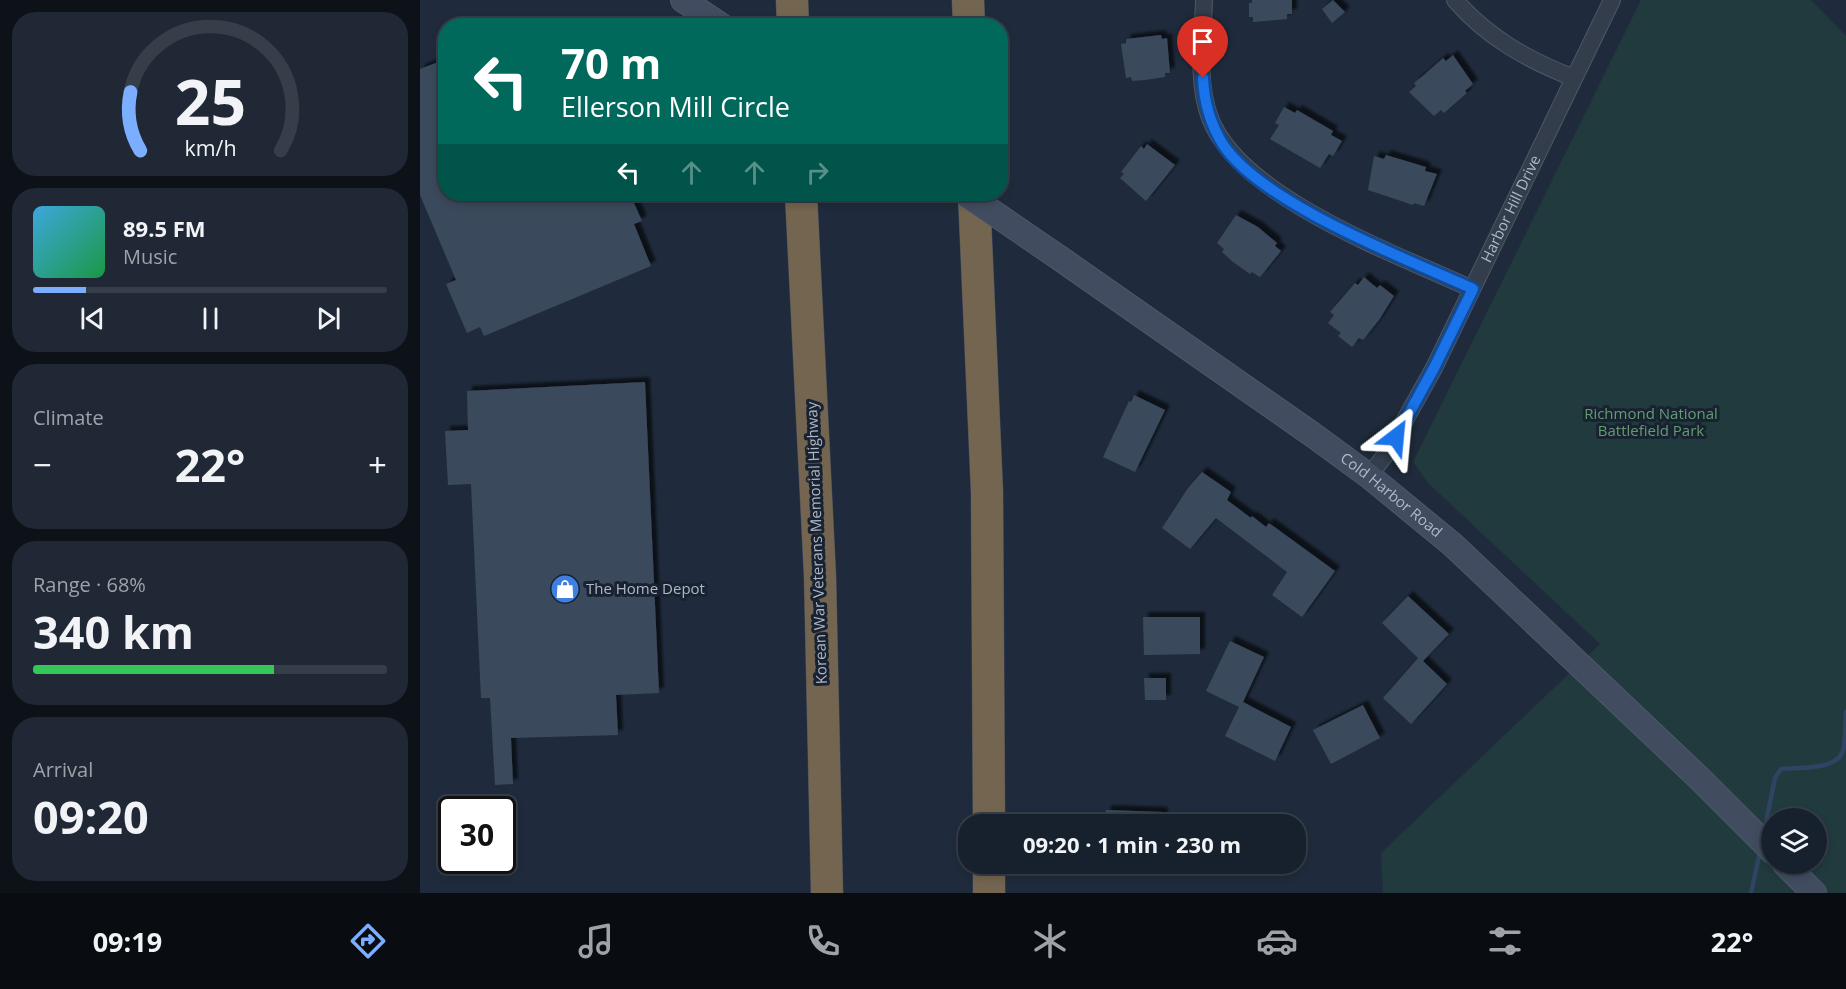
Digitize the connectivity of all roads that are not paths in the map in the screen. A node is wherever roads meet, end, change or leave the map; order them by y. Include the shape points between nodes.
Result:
1 (683, 0) edge
2 (792, 0) edge
3 (968, 0) edge
4 (1204, 0) edge
5 (1455, 0) edge
6 (1612, 0) edge
7 (711, 18) edge
8 (793, 18) edge
9 (969, 18) edge
10 (1574, 78) junction
11 (801, 201) edge
12 (974, 201) edge
13 (976, 201) edge
14 (1473, 289) junction
15 (1369, 476) junction
16 (989, 814) edge
17 (1761, 840) edge
18 (989, 874) edge
19 (1795, 874) edge
20 (1812, 892) edge
21 (827, 893) edge
22 (989, 893) edge

1 - 7 main road
2 - 8 highway
3 - 9 highway
4 - 14 street via 1204,96 1210,118 1235,158 1292,203
5 - 10 street via 1479,25 1514,50
6 - 10 street, Harbor Hill Drive
10 - 14 street, Harbor Hill Drive
11 - 21 highway, Korean War Veterans Memorial Highway via 820,576
12 - 16 highway via 987,492
13 - 15 main road, Cold Harbor Road, bridge
14 - 15 street, Harbor Hill Drive via 1429,377 1386,454
15 - 17 main road, Cold Harbor Road via 1472,561
18 - 22 highway
19 - 20 main road

